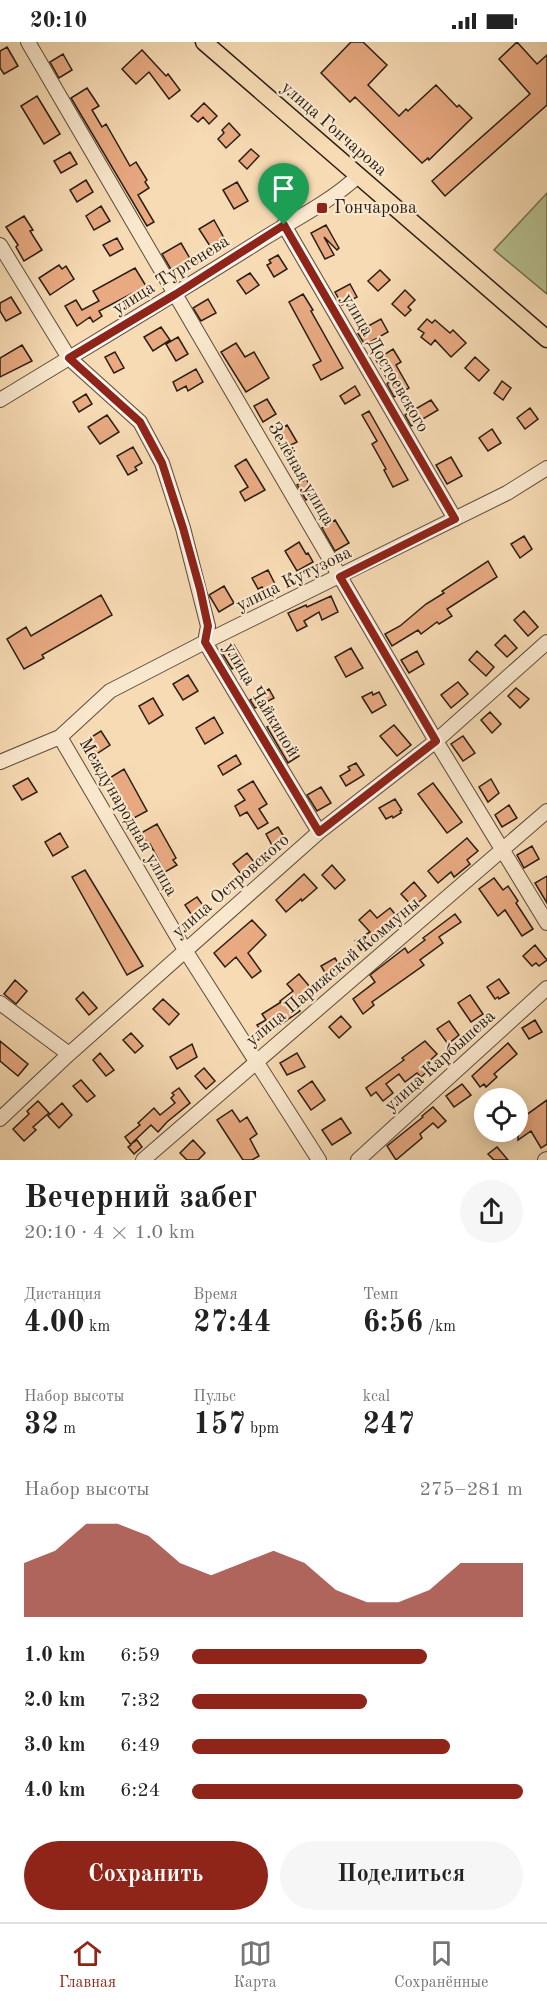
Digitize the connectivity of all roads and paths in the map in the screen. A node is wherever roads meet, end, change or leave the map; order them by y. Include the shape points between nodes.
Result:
1 (28, 42) edge
2 (204, 42) edge
3 (358, 176) junction
4 (284, 225) junction
5 (0, 245) edge
6 (176, 294) junction
7 (547, 339) edge
8 (69, 358) junction
9 (0, 400) edge
10 (547, 468) edge
11 (455, 519) junction
12 (340, 577) junction
13 (205, 642) junction
14 (547, 642) edge
15 (60, 737) junction
16 (436, 741) junction
17 (0, 762) edge
18 (547, 811) edge
19 (319, 832) junction
20 (503, 850) junction
21 (547, 923) edge
22 (185, 950) junction
23 (547, 988) edge
24 (0, 1003) edge
25 (69, 1054) junction
26 (256, 1061) junction
27 (0, 1119) edge
28 (143, 1160) edge
29 (319, 1160) edge
30 (358, 1160) edge

1 - 6 street, Зелёная улица
2 - 3 main road, улица Гончарова
3 - 4 street, улица Тургенева via 341,191
3 - 7 main road, улица Гончарова
4 - 6 street, улица Тургенева
4 - 11 street, улица Достоевского
5 - 8 street, улица Чайкиной
6 - 8 street, улица Тургенева
6 - 12 street, Зелёная улица
8 - 9 street, улица Тургенева
8 - 13 street, улица Чайкиной via 140,422 162,463 200,589 208,626
10 - 11 street, улица Кутузова
11 - 12 street, улица Кутузова
12 - 13 street, улица Кутузова
12 - 16 street, Зелёная улица
13 - 15 street, улица Кутузова via 110,691
13 - 19 street, улица Чайкиной
14 - 16 street, улица Островского
15 - 17 street, улица Кутузова
15 - 22 street, Международная улица
16 - 19 street, улица Островского
16 - 20 street, Зелёная улица
18 - 20 street, улица Парижской Коммуны
19 - 22 street, улица Островского
20 - 21 street, Зелёная улица
20 - 26 street, улица Парижской Коммуны
22 - 25 street, улица Островского
22 - 26 street, Международная улица
23 - 30 street, улица Карбышева
24 - 25 street
25 - 27 street, улица Островского
26 - 28 street, улица Парижской Коммуны
26 - 29 street, Международная улица

